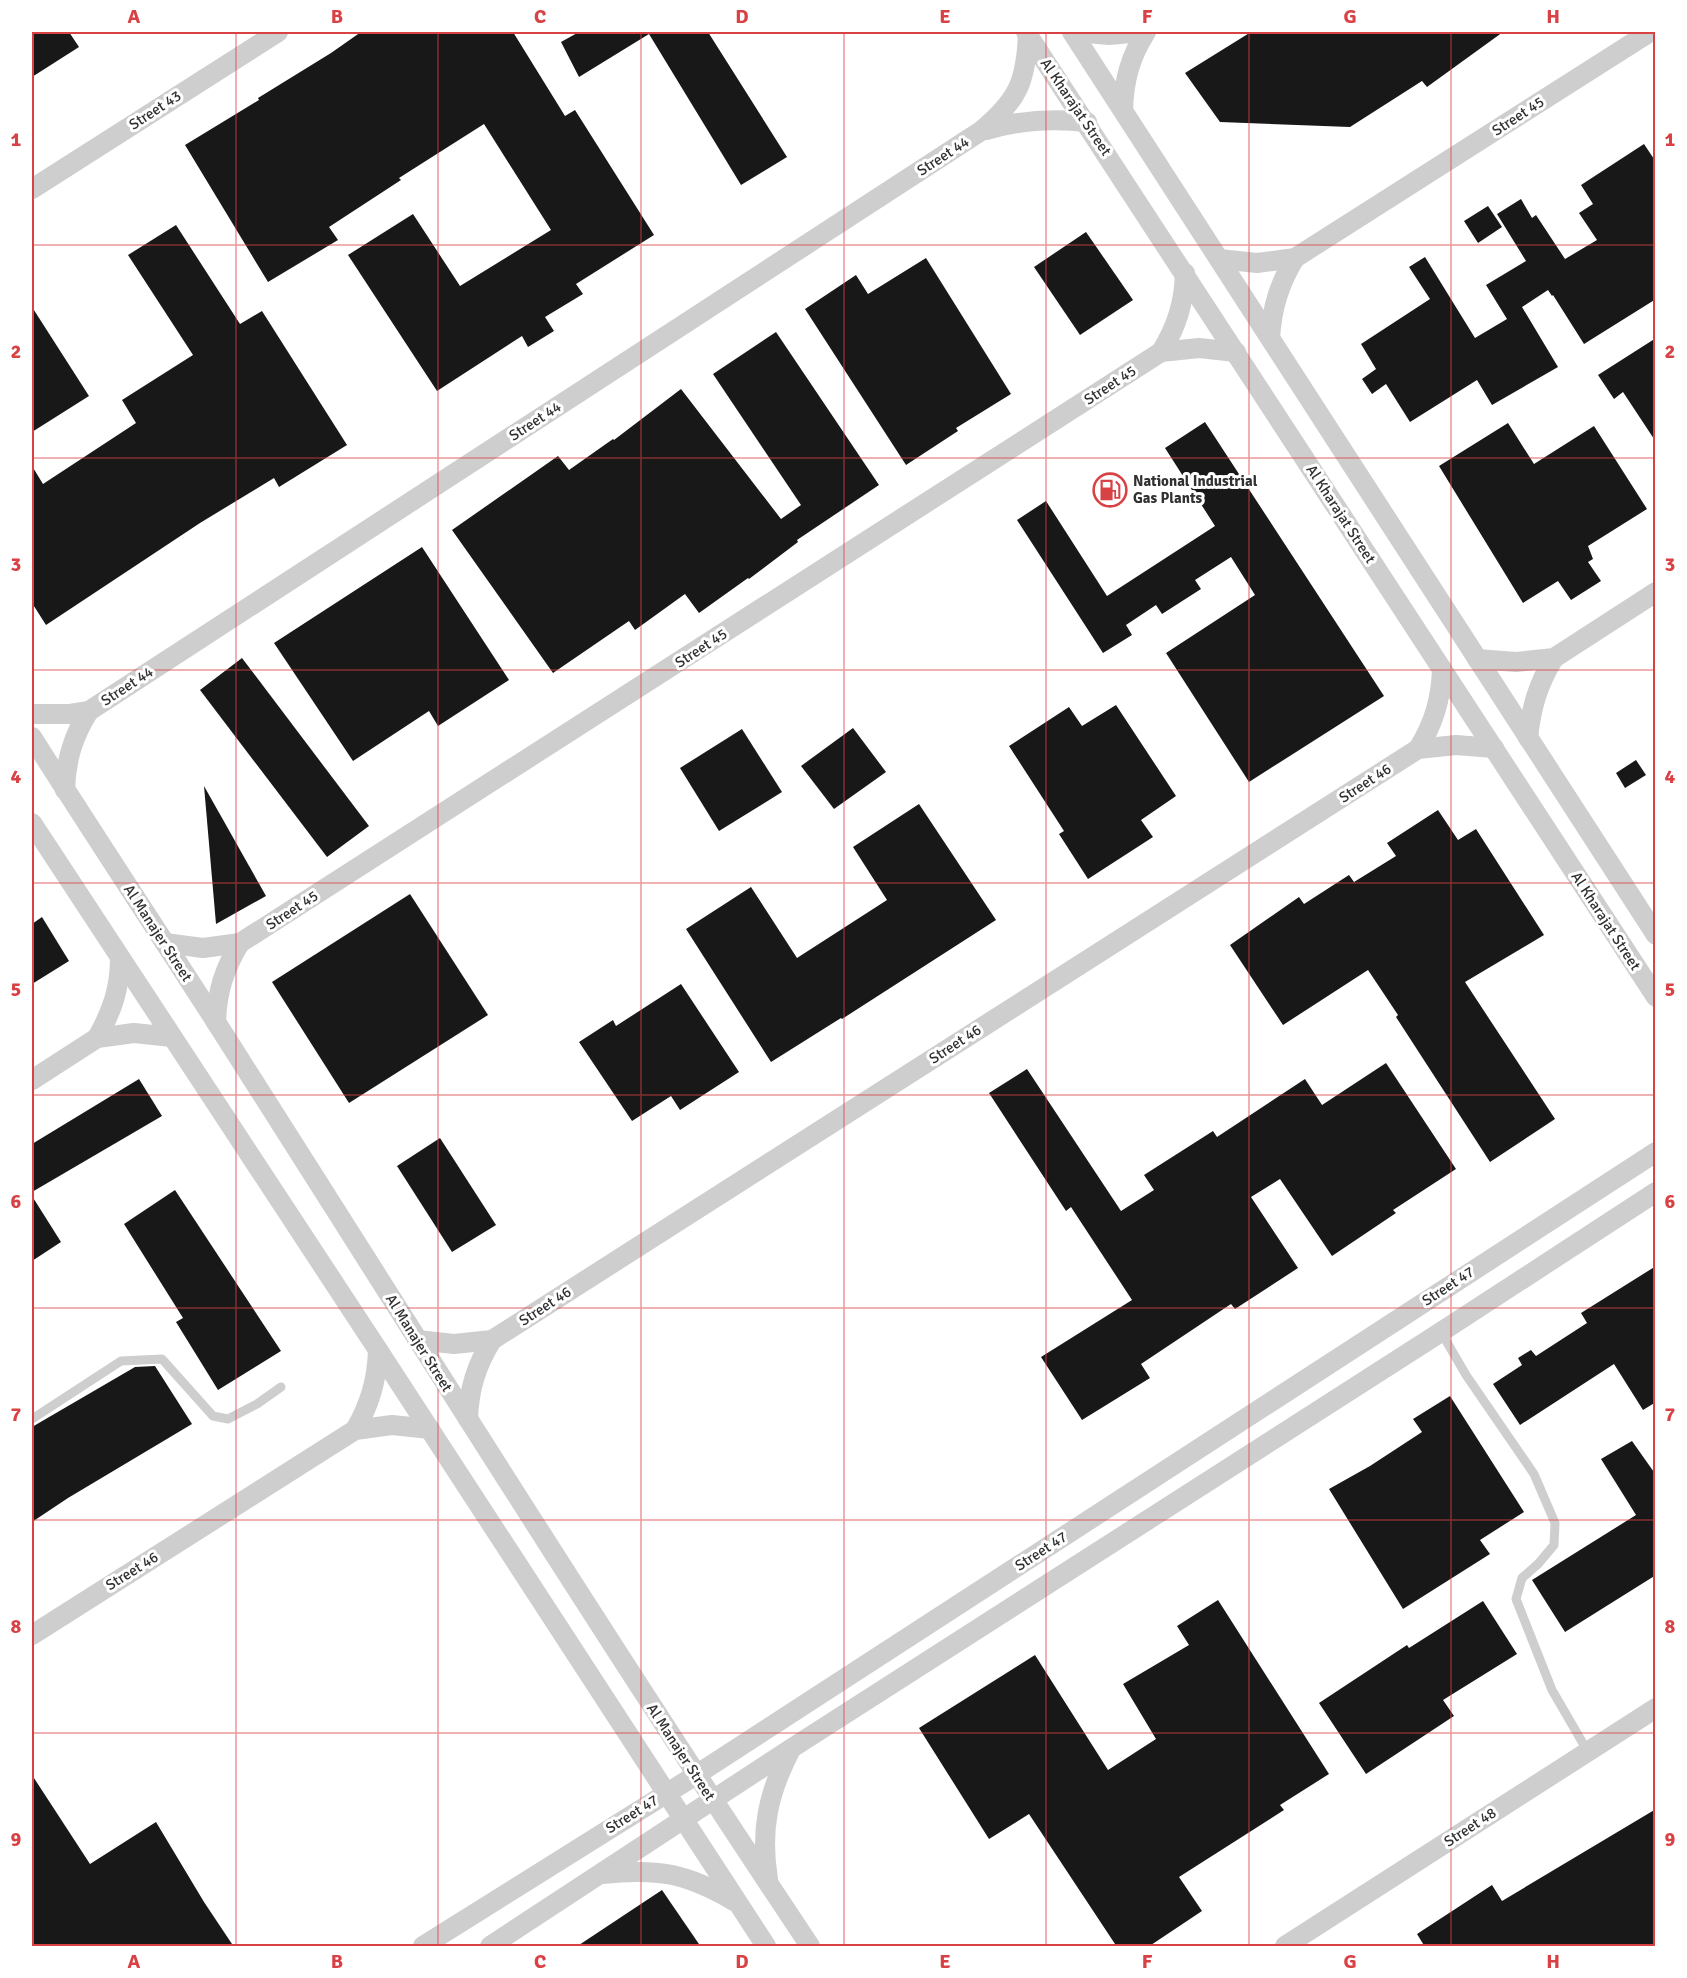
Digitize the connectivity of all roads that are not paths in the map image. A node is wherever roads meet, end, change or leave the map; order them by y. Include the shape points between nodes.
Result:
1 (278, 32) edge
2 (1074, 32) edge
3 (1144, 32) edge
4 (1650, 32) edge
5 (1027, 33) edge
6 (1123, 110) junction
7 (1087, 122) junction
8 (981, 131) junction
9 (32, 189) edge
10 (1295, 258) junction
11 (1219, 259) junction
12 (1185, 273) junction
13 (1270, 338) junction
14 (1161, 352) junction
15 (1236, 352) junction
16 (1656, 592) edge
17 (1554, 658) junction
18 (1477, 659) junction
19 (1442, 669) junction
20 (89, 711) junction
21 (32, 714) edge
22 (32, 737) edge
23 (1528, 738) junction
24 (1494, 748) junction
25 (1418, 749) junction
26 (65, 790) junction
27 (32, 823) edge
28 (1656, 935) edge
29 (165, 943) junction
30 (240, 943) junction
31 (120, 958) junction
32 (1656, 997) edge
33 (216, 1022) junction
34 (172, 1037) junction
35 (97, 1038) junction
36 (32, 1080) edge
37 (1656, 1152) edge
38 (1656, 1192) edge
39 (1441, 1332) junction
40 (417, 1340) junction
41 (492, 1340) junction
42 (378, 1350) junction
43 (281, 1387) dead end
44 (32, 1419) edge
45 (468, 1419) junction
46 (430, 1429) junction
47 (355, 1430) junction
48 (32, 1635) edge
49 (1656, 1708) edge
50 (792, 1748) junction
51 (1588, 1752) junction
52 (696, 1775) junction
53 (667, 1792) junction
54 (712, 1800) junction
55 (684, 1818) junction
56 (599, 1875) junction
57 (769, 1885) junction
58 (739, 1904) junction
59 (423, 1947) edge
60 (490, 1947) edge
61 (766, 1947) edge
62 (810, 1947) edge
63 (1285, 1947) edge

1 - 9 street, Street 43
2 - 3 street
2 - 6 street
3 - 6 street via 1128,68
4 - 10 street, Street 45
5 - 7 street, Al Kharajat Street
5 - 8 street, Street 44 via 1027,62 1018,89 1002,113
6 - 11 street
7 - 8 street, Street 44 via 1033,120
7 - 12 street, Al Kharajat Street
8 - 20 street, Street 44
10 - 11 street, Street 45 via 1257,263
10 - 13 street, Street 45 via 1276,296
11 - 13 street
12 - 14 street, Street 45 via 1180,314
12 - 15 street, Al Kharajat Street
13 - 18 street
14 - 15 street, Street 45 via 1199,348
14 - 30 street, Street 45
15 - 19 street, Al Kharajat Street
16 - 17 street
17 - 18 street via 1515,662
17 - 23 street via 1535,696
18 - 23 street
19 - 24 street, Al Kharajat Street
19 - 25 street, Street 46 via 1437,711
20 - 21 street, Street 44
20 - 26 street, Street 44 via 70,748
22 - 26 street, Al Manajer Street
23 - 28 street
24 - 25 street, Street 46 via 1456,745
24 - 32 street, Al Kharajat Street
25 - 41 street, Street 46
26 - 29 street, Al Manajer Street
27 - 31 street
29 - 30 street, Street 45 via 203,948
29 - 33 street, Al Manajer Street
30 - 33 street, Street 45 via 221,981
31 - 34 street
31 - 35 street via 116,1000
33 - 40 street, Al Manajer Street
34 - 35 street via 134,1033
34 - 42 street
35 - 36 street
37 - 52 street, Street 47
38 - 39 street, Street 47
39 - 50 street, Street 47
39 - 51 lane via 1534,1474 1555,1523 1554,1545 1522,1578 1515,1599 1552,1690
40 - 41 street, Street 46 via 454,1344
40 - 45 street, Al Manajer Street
41 - 45 street, Street 46 via 473,1378
42 - 46 street
42 - 47 street via 373,1392
43 - 44 lane via 228,1419 213,1416 162,1359 121,1361
45 - 52 street, Al Manajer Street
46 - 47 street, Street 46 via 392,1425
46 - 53 street
47 - 48 street, Street 46
49 - 51 street, Street 48
50 - 54 street, Street 47
50 - 57 street via 769,1800 764,1857
51 - 63 street, Street 48
52 - 53 street, Street 47
52 - 54 street, Al Manajer Street
53 - 55 street
53 - 59 street, Street 47
54 - 55 street, Street 47
54 - 57 street, Al Manajer Street
55 - 56 street, Street 47
55 - 58 street
56 - 58 street via 636,1871 672,1874 707,1885
56 - 60 street, Street 47
57 - 62 street, Al Manajer Street
58 - 61 street

